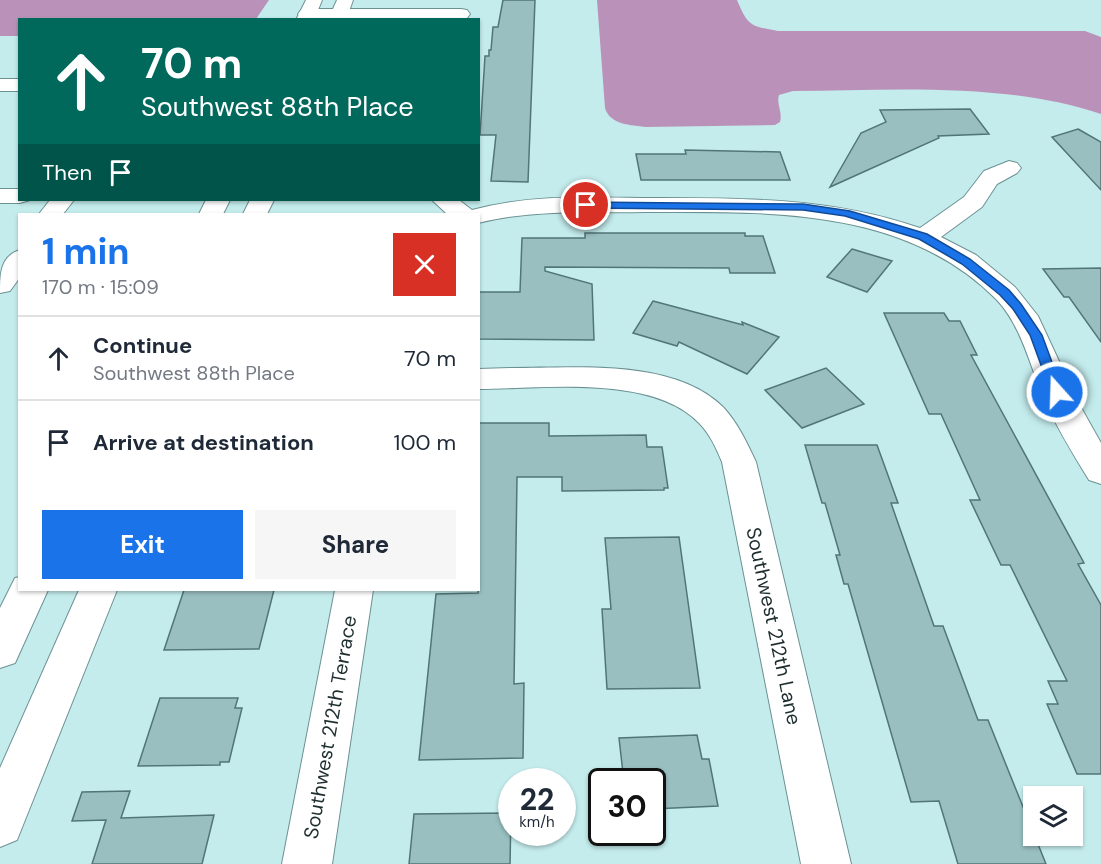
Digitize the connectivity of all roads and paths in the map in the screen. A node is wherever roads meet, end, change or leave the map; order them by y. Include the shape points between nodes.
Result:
1 (309, 11) edge
2 (340, 11) edge
3 (462, 11) edge
4 (0, 85) edge
5 (18, 85) edge
6 (1009, 168) dead end
7 (0, 196) edge
8 (18, 196) edge
9 (61, 201) edge
10 (445, 201) edge
11 (52, 213) edge
12 (461, 213) edge
13 (480, 216) edge
14 (923, 237) junction
15 (18, 261) edge
16 (0, 285) edge
17 (480, 379) edge
18 (1101, 471) edge
19 (29, 591) edge
20 (98, 591) edge
21 (354, 591) edge
22 (0, 650) edge
23 (0, 824) edge
24 (307, 864) edge
25 (826, 864) edge

1 - 2 street
2 - 3 street
4 - 5 street
6 - 14 street via 994,173 975,200
7 - 8 street
9 - 11 street
10 - 12 street
13 - 14 street via 559,205 783,205 847,214
14 - 18 street via 966,261 1017,306 1036,335 1057,392
15 - 16 street
17 - 25 street, Southwest 212th Lane via 590,378 663,386 696,401 725,430 739,462
19 - 22 street
20 - 23 street
21 - 24 street, Southwest 212th Terrace

